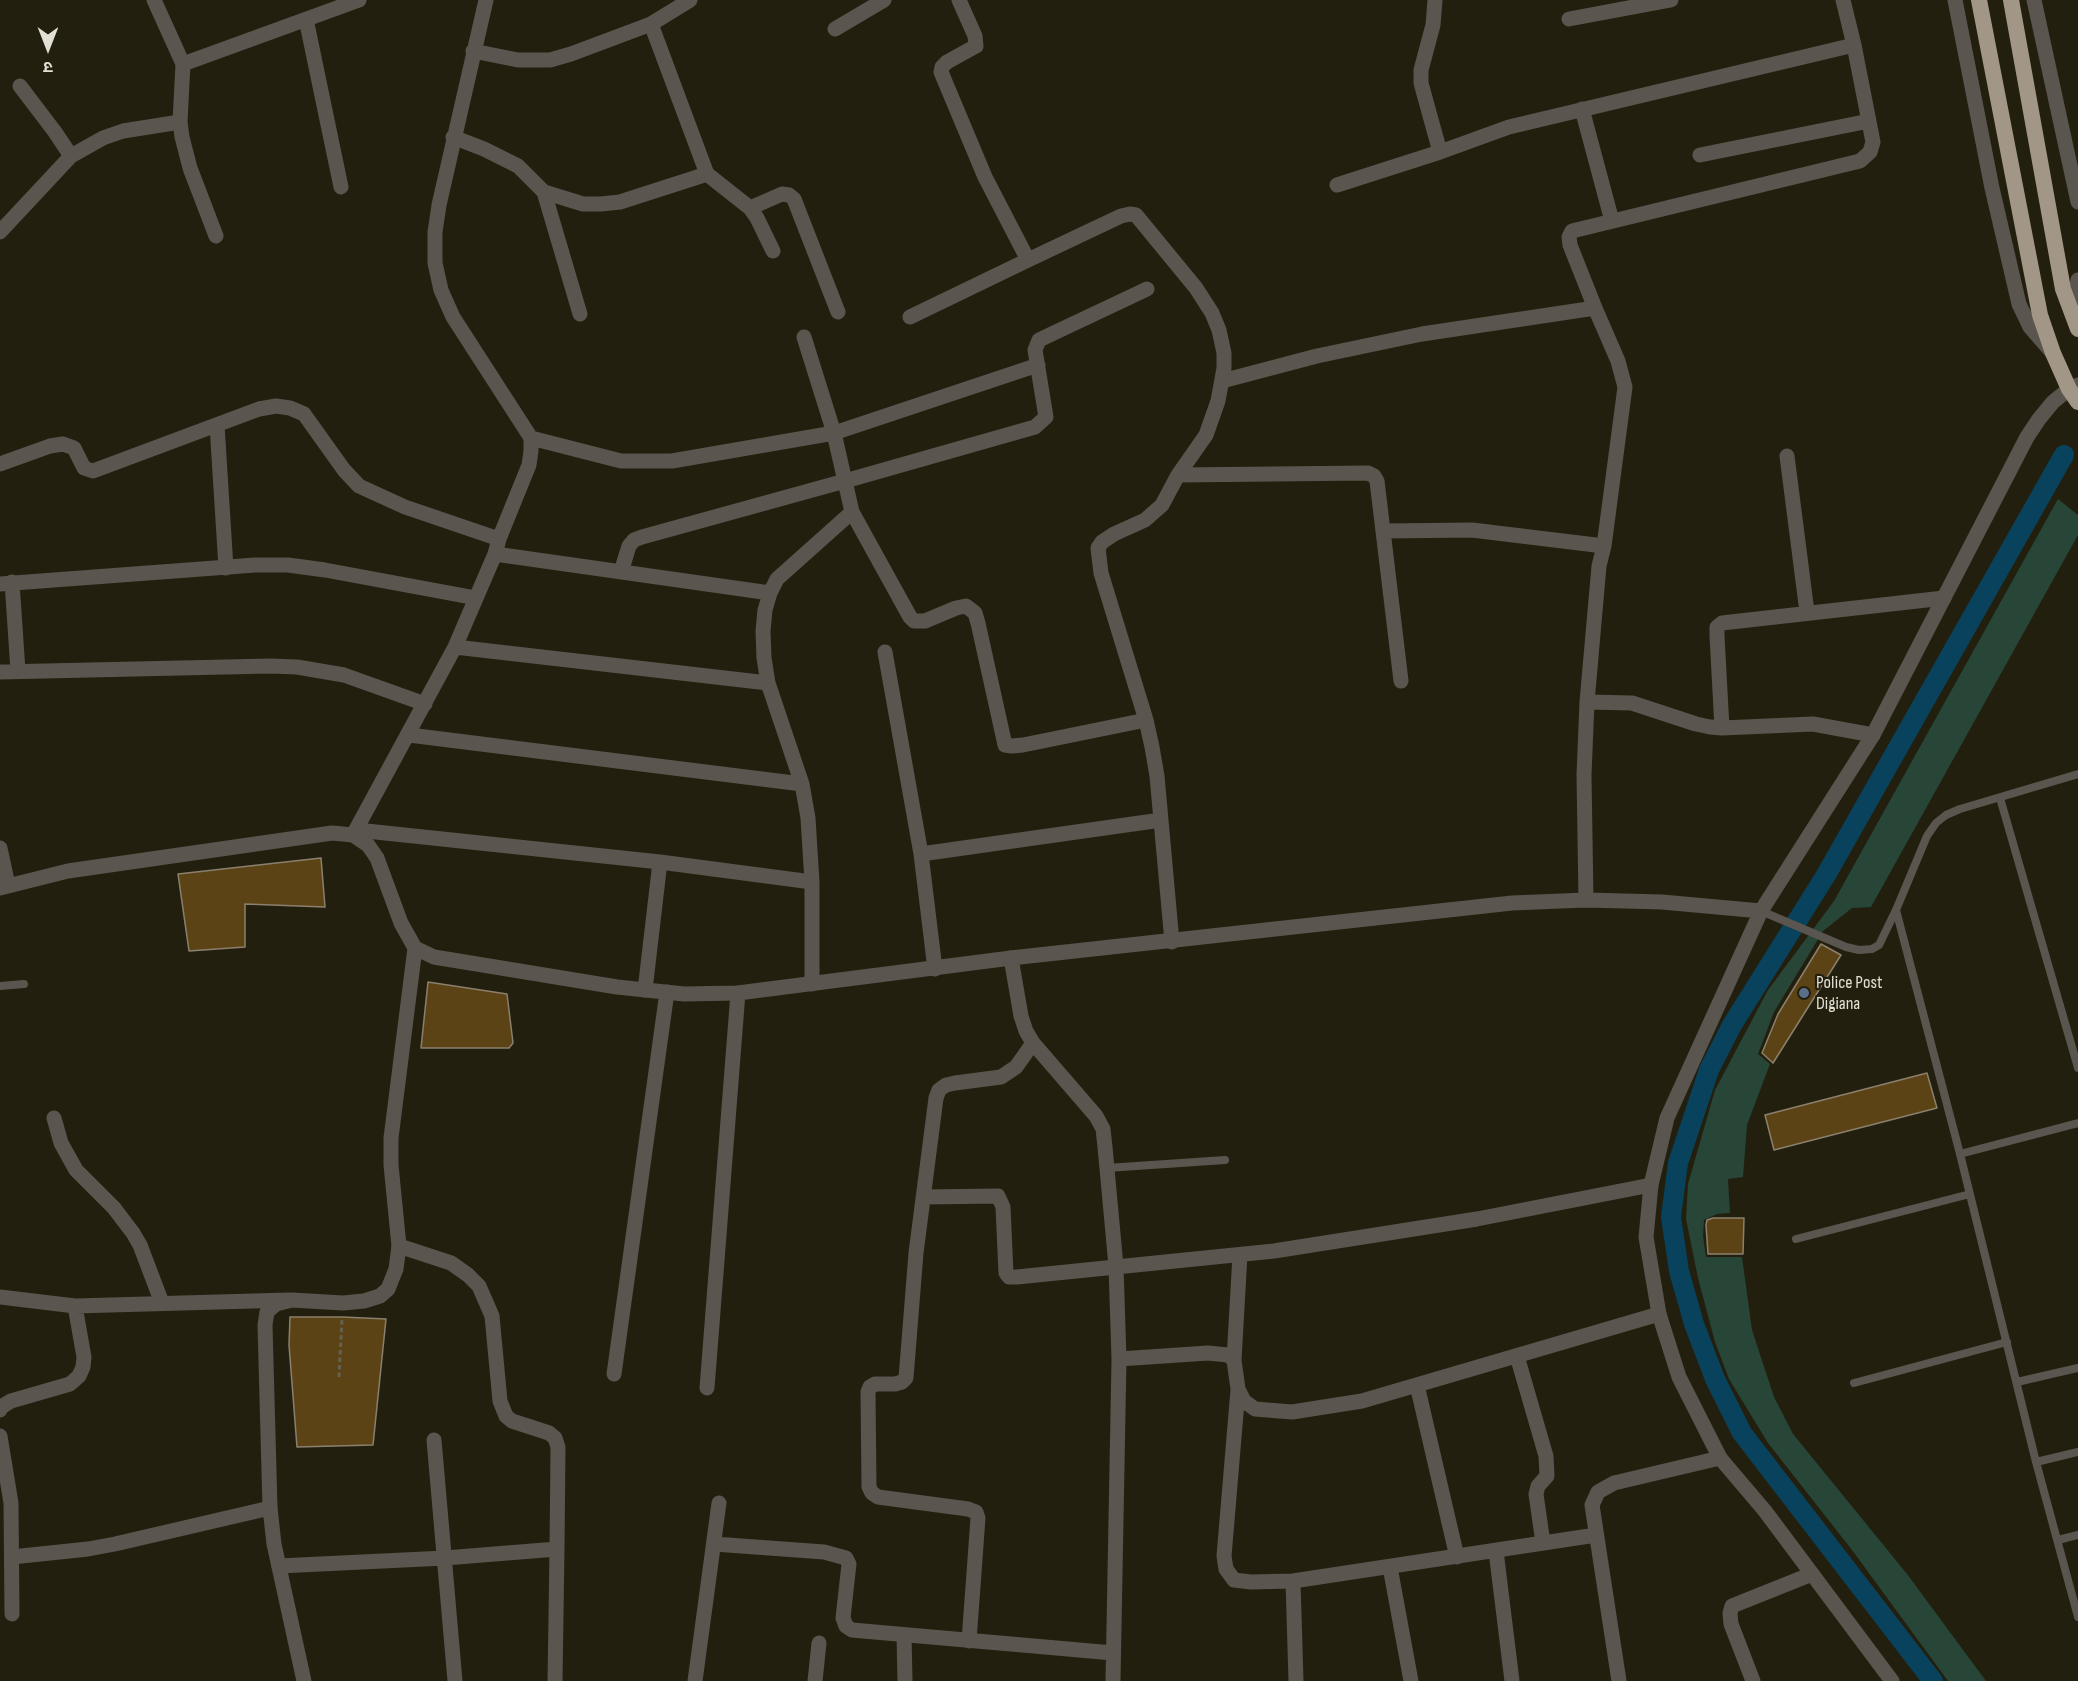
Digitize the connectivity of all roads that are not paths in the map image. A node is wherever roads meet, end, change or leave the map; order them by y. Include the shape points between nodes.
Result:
1 (154, 0) edge
2 (359, 0) edge
3 (486, 0) edge
4 (690, 0) edge
5 (884, 0) edge
6 (958, 0) edge
7 (1435, 0) edge
8 (1671, 0) edge
9 (1843, 0) edge
10 (1955, 0) edge
11 (1979, 0) edge
12 (2011, 0) edge
13 (2034, 0) edge
14 (306, 19) junction
15 (1569, 19) dead end
16 (651, 24) junction
17 (835, 29) dead end
18 (1854, 45) junction
19 (473, 51) junction
20 (183, 64) junction
21 (20, 86) dead end
22 (1582, 109) junction
23 (1869, 121) junction
24 (180, 122) junction
25 (453, 137) junction
26 (1440, 152) junction
27 (1700, 155) dead end
28 (71, 156) junction
29 (707, 174) junction
30 (1337, 185) dead end
31 (341, 187) dead end
32 (544, 192) junction
33 (2078, 202) edge
34 (750, 208) junction
35 (1612, 221) junction
36 (0, 232) edge
37 (216, 236) dead end
38 (773, 251) dead end
39 (1028, 261) junction
40 (2078, 280) edge
41 (1147, 289) dead end
42 (1595, 308) junction
43 (838, 312) dead end
44 (2072, 312) junction
45 (580, 314) dead end
46 (910, 317) dead end
47 (2078, 329) edge
48 (804, 337) dead end
49 (2053, 353) junction
50 (1038, 365) junction
51 (1222, 381) junction
52 (2075, 392) edge
53 (217, 424) junction
54 (834, 433) junction
55 (531, 438) junction
56 (1787, 456) dead end
57 (0, 464) edge
58 (1178, 475) junction
59 (845, 482) junction
60 (852, 512) junction
61 (1383, 531) junction
62 (497, 546) junction
63 (1604, 546) junction
64 (226, 568) junction
65 (621, 572) junction
66 (6, 583) edge
67 (770, 593) junction
68 (476, 598) junction
69 (1944, 598) junction
70 (1807, 612) junction
71 (455, 647) junction
72 (885, 652) dead end
73 (18, 671) junction
74 (0, 672) edge
75 (1401, 681) dead end
76 (768, 683) junction
77 (1587, 702) junction
78 (424, 704) junction
79 (1146, 720) junction
80 (1722, 728) junction
81 (409, 735) junction
82 (1873, 735) junction
83 (2078, 774) edge
84 (802, 784) junction
85 (2000, 798) junction
86 (1161, 820) junction
87 (355, 833) junction
88 (0, 848) edge
89 (921, 854) junction
90 (660, 862) junction
91 (812, 882) junction
92 (4, 887) edge
93 (1586, 900) junction
94 (1896, 910) junction
95 (1761, 911) junction
96 (1172, 942) junction
97 (415, 948) junction
98 (1011, 958) junction
99 (935, 969) junction
100 (24, 984) dead end
101 (812, 984) junction
102 (0, 986) edge
103 (645, 990) junction
104 (667, 992) junction
105 (738, 993) junction
106 (1033, 1043) junction
107 (2078, 1068) edge
108 (54, 1118) dead end
109 (2078, 1123) edge
110 (1960, 1154) junction
111 (1225, 1161) dead end
112 (1107, 1168) junction
113 (1651, 1185) junction
114 (1970, 1194) junction
115 (923, 1197) junction
116 (1796, 1239) dead end
117 (399, 1246) junction
118 (1240, 1255) junction
119 (1116, 1266) junction
120 (0, 1297) edge
121 (292, 1300) junction
122 (162, 1303) junction
123 (75, 1306) junction
124 (1659, 1314) junction
125 (2007, 1342) junction
126 (1517, 1356) junction
127 (1119, 1359) junction
128 (1234, 1360) junction
129 (2078, 1368) edge
130 (614, 1374) dead end
131 (2017, 1382) junction
132 (1854, 1383) dead end
133 (1417, 1384) junction
134 (707, 1388) dead end
135 (1238, 1389) junction
136 (0, 1410) edge
137 (0, 1436) edge
138 (434, 1440) dead end
139 (2078, 1452) edge
140 (1720, 1458) junction
141 (2036, 1462) junction
142 (4, 1474) edge
143 (719, 1503) dead end
144 (270, 1508) junction
145 (1596, 1535) junction
146 (2078, 1535) edge
147 (2058, 1540) junction
148 (1543, 1543) junction
149 (714, 1544) junction
150 (557, 1549) junction
151 (1496, 1551) junction
152 (12, 1557) junction
153 (1457, 1557) junction
154 (445, 1558) junction
155 (279, 1566) junction
156 (1390, 1567) junction
157 (1812, 1574) junction
158 (1293, 1581) junction
159 (12, 1614) dead end
160 (2078, 1617) edge
161 (904, 1635) junction
162 (969, 1641) junction
163 (819, 1643) dead end
164 (1113, 1653) junction
165 (304, 1681) edge
166 (455, 1681) edge
167 (555, 1681) edge
168 (695, 1681) edge
169 (815, 1681) edge
170 (905, 1681) edge
171 (1113, 1681) edge
172 (1296, 1681) edge
173 (1411, 1681) edge
174 (1512, 1681) edge
175 (1619, 1681) edge
176 (1753, 1681) edge
177 (1892, 1681) edge

1 - 20 street
2 - 14 street
3 - 19 street
4 - 16 street
5 - 17 street
6 - 39 street via 976,46 947,62 941,72 985,177
7 - 26 street via 1421,83
8 - 15 street
9 - 18 street
10 - 49 street via 2019,304 2030,327
11 - 49 highway via 2040,315
12 - 44 highway via 2059,270
13 - 33 street
14 - 20 street
14 - 31 street
16 - 19 street via 550,60 518,60
16 - 29 street
18 - 22 street
18 - 23 street
19 - 25 street
20 - 24 street
21 - 28 street
22 - 26 street via 1509,127
22 - 35 street
23 - 27 street
23 - 35 street via 1873,142 1870,152 1860,161
24 - 28 street via 123,131
24 - 37 street via 190,168
25 - 32 street via 505,158
25 - 55 street via 435,232 435,263 441,290 453,316
26 - 30 street
28 - 36 street
29 - 32 street via 620,202 582,204
29 - 34 street
32 - 45 street
34 - 38 street
34 - 43 street via 782,194 794,199
35 - 42 street via 1580,228 1569,237
39 - 46 street
39 - 51 street via 1121,216 1136,215 1212,313 1224,353
40 - 44 street
41 - 50 street via 1043,337 1036,344
42 - 51 street via 1422,334
42 - 63 street via 1626,387
44 - 47 highway
48 - 54 street
49 - 52 highway
50 - 54 street
50 - 59 street via 1046,410 1042,423
51 - 58 street via 1206,435
52 - 69 street via 2039,419
53 - 57 street via 93,471 84,468 74,448 63,444
53 - 62 street via 267,407 304,414 359,486
53 - 64 street
54 - 55 street via 644,462
54 - 59 street
55 - 62 street via 529,465
56 - 70 street
58 - 61 street via 1368,473 1377,482
58 - 79 street via 1155,512 1113,534 1098,548 1101,573
59 - 60 street
59 - 65 street via 634,540
60 - 67 street via 777,579
60 - 79 street via 914,621 925,621 966,606 975,613 1005,745 1012,747
61 - 63 street via 1472,530
61 - 75 street
62 - 65 street
62 - 68 street
63 - 77 street
64 - 66 street
64 - 68 street via 288,565
65 - 67 street
66 - 73 street
67 - 76 street via 763,631
68 - 71 street
69 - 70 street
69 - 82 street
70 - 80 street via 1732,620 1717,627
71 - 76 street
71 - 78 street
72 - 89 street
73 - 74 street
73 - 78 street via 297,667 344,675
76 - 84 street
77 - 80 street via 1632,703 1695,724
77 - 93 street
78 - 81 street
79 - 86 street via 1158,776
80 - 82 street via 1813,724
81 - 84 street
81 - 87 street
82 - 95 street
83 - 85 lane
84 - 91 street
85 - 94 lane via 1960,809 1935,823
85 - 107 lane
86 - 89 street
86 - 96 street
87 - 90 street
87 - 92 street via 332,833 68,872
87 - 97 street via 377,858 400,923
88 - 92 street
89 - 99 street
90 - 91 street
90 - 103 street
91 - 101 street
93 - 95 street
93 - 96 street via 1512,903
94 - 95 lane via 1878,945 1859,950
94 - 110 lane
95 - 113 street via 1667,1118
96 - 98 street
97 - 103 street via 434,957
97 - 117 street via 391,1138
98 - 99 street
98 - 106 street via 1021,1016
99 - 101 street
100 - 102 lane
101 - 105 street
103 - 104 street
104 - 105 street
104 - 130 street
105 - 134 street
106 - 112 street via 1096,1116 1102,1129
106 - 115 street via 1016,1067 1001,1077 955,1083 939,1090
108 - 122 street via 61,1143 76,1170 133,1233
109 - 110 lane
110 - 114 lane
111 - 112 lane
112 - 119 street
113 - 118 street via 1477,1219
113 - 124 street via 1646,1238
114 - 116 lane
114 - 125 lane
115 - 119 street via 998,1197 1003,1207 1004,1265 1009,1276
115 - 162 street via 906,1378 895,1384 875,1384 868,1392 869,1487 878,1497 976,1512
117 - 121 street via 396,1269 380,1296 343,1303
117 - 150 street via 451,1263 479,1286 492,1316 500,1401 506,1416 549,1434 558,1447
118 - 119 street
118 - 128 street
119 - 127 street
120 - 123 street
121 - 122 street
121 - 144 street via 271,1308 265,1325
122 - 123 street
123 - 136 street via 84,1357 79,1376 70,1384 11,1401
124 - 126 street
124 - 140 street via 1679,1377
125 - 131 lane
125 - 132 lane
126 - 133 street
126 - 148 street via 1546,1456 1547,1476 1536,1494
127 - 128 street via 1208,1353 1228,1355
127 - 164 street
128 - 135 street
129 - 131 lane
131 - 141 lane
133 - 135 street via 1362,1401 1292,1412 1255,1409 1244,1401
133 - 153 street
135 - 158 street via 1226,1569 1234,1580
137 - 142 street
138 - 154 street
139 - 141 lane
140 - 145 street via 1614,1483 1598,1492 1592,1505
140 - 157 street
141 - 147 lane
142 - 152 street via 11,1503
143 - 149 street
144 - 152 street via 97,1547
144 - 155 street
145 - 148 street
145 - 175 street
146 - 147 lane
147 - 160 lane
148 - 151 street
149 - 161 street via 841,1555 849,1564 843,1607 846,1626 860,1632
149 - 168 street
150 - 154 street
150 - 167 street
151 - 153 street
151 - 174 street
152 - 159 street
153 - 156 street
154 - 155 street
154 - 166 street
155 - 165 street
156 - 158 street
156 - 173 street
157 - 176 street via 1732,1606 1731,1624
157 - 177 street
158 - 172 street
161 - 162 street
161 - 170 street
162 - 164 street
163 - 169 street
164 - 171 street

